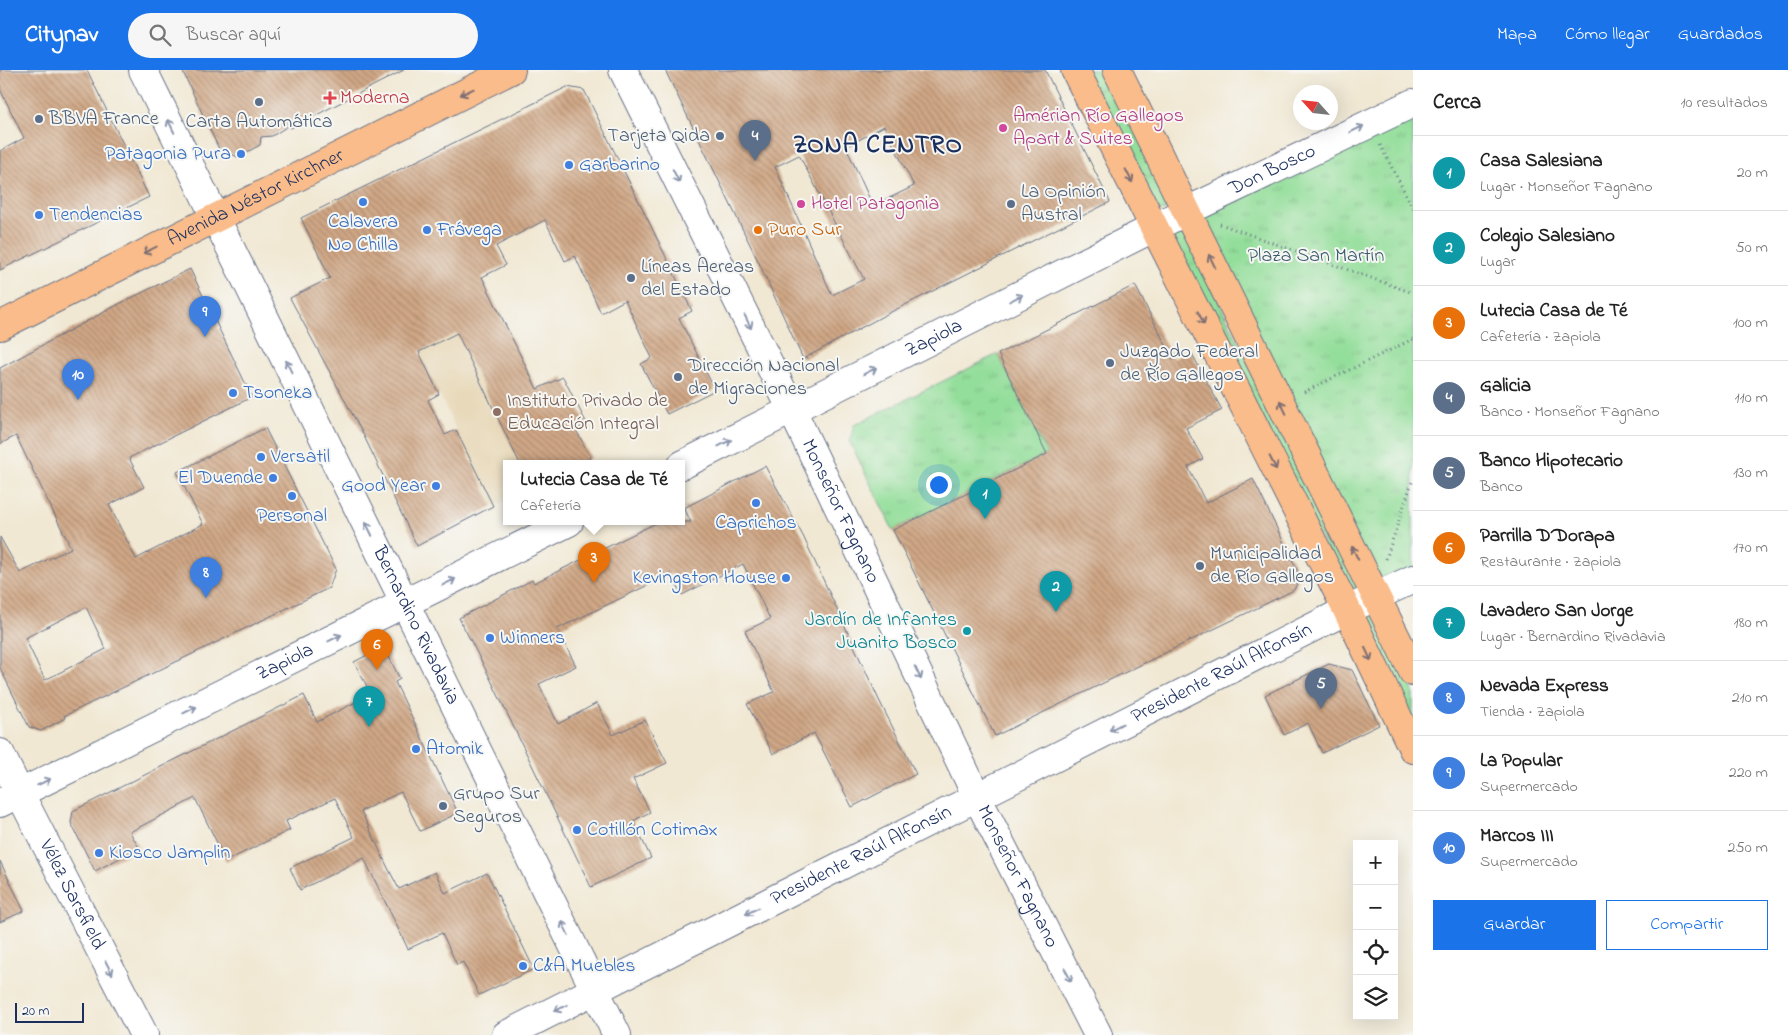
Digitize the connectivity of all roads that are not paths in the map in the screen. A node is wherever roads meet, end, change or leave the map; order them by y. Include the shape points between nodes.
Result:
1 (143, 70) edge
2 (511, 70) edge
3 (623, 70) edge
4 (1075, 70) edge
5 (1117, 70) edge
6 (1413, 102) edge
7 (1187, 211) junction
8 (215, 217) junction
9 (1155, 228) junction
10 (0, 326) edge
11 (792, 410) junction
12 (685, 464) edge
13 (563, 525) edge
14 (1413, 579) edge
15 (1376, 597) junction
16 (405, 604) junction
17 (1347, 610) junction
18 (1413, 672) edge
19 (1413, 748) edge
20 (0, 753) edge
21 (977, 796) junction
22 (10, 798) edge
23 (595, 990) junction
24 (144, 1035) edge
25 (506, 1035) edge
26 (617, 1035) edge
27 (1098, 1035) edge

8 -> 1 street, Bernardino Rivadavia
2 -> 8 main road, Avenida Néstor Kirchner
3 -> 11 street, Monseñor Fagnano
4 -> 9 main road
5 - 7 main road
7 -> 6 street, Don Bosco
7 - 9 street, Zapiola
15 -> 7 main road
8 -> 10 main road, Avenida Néstor Kirchner
16 -> 8 street, Bernardino Rivadavia
11 -> 9 street, Zapiola
9 -> 17 main road
12 -> 11 street, Zapiola
11 -> 21 street, Monseñor Fagnano
16 -> 13 street, Zapiola
14 - 15 street, Presidente Raúl Alfonsín
15 - 17 street, Presidente Raúl Alfonsín
15 - 18 main road
22 -> 16 street, Zapiola
23 -> 16 street, Bernardino Rivadavia
17 -> 19 main road
17 -> 21 street, Presidente Raúl Alfonsín
20 - 22 street, Vélez Sarsfield
21 -> 23 street, Presidente Raúl Alfonsín
21 -> 27 street, Monseñor Fagnano
22 -> 24 street, Vélez Sarsfield
23 -> 25 street, Presidente Raúl Alfonsín
23 - 26 street, Bernardino Rivadavia

